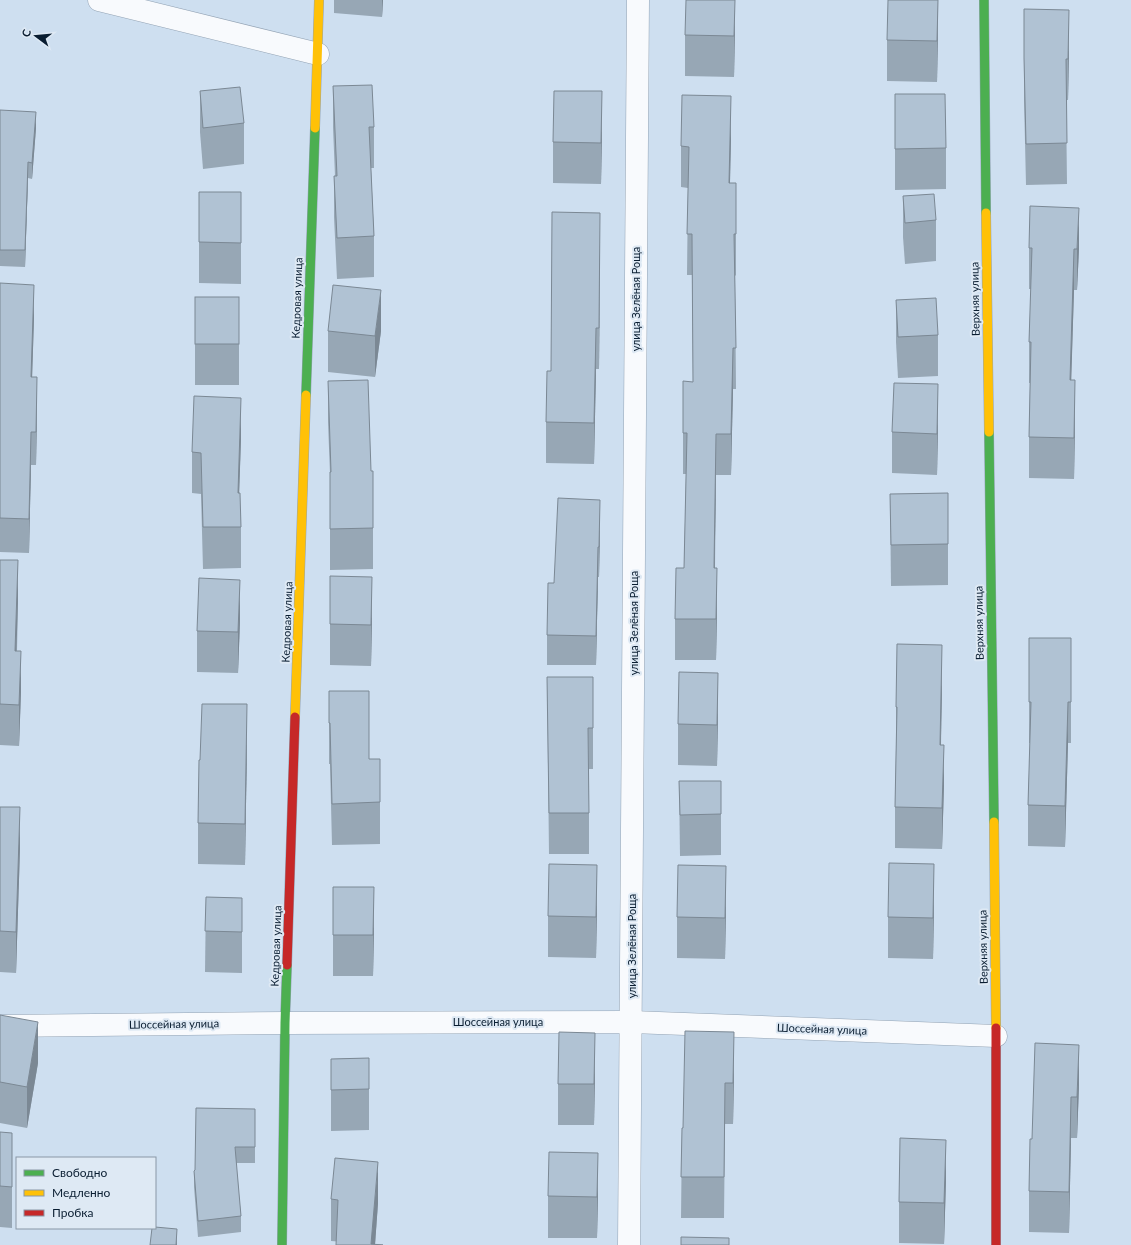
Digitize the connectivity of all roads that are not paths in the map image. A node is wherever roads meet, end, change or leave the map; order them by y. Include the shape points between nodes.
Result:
1 (99, 0) edge
2 (319, 0) edge
3 (638, 0) edge
4 (984, 0) edge
5 (318, 54) junction
6 (632, 1022) junction
7 (285, 1023) junction
8 (0, 1026) edge
9 (996, 1036) junction
10 (282, 1245) edge
11 (630, 1245) edge
12 (996, 1245) edge

1 - 5 street
2 - 5 street, Кедровая улица
3 - 6 street, улица Зелёная Роща
4 - 9 street, Верхняя улица
5 - 7 street, Кедровая улица
6 - 7 street, Шоссейная улица
6 - 9 street, Шоссейная улица
6 - 11 street, улица Зелёная Роща
7 - 8 street, Шоссейная улица
7 - 10 street, Кедровая улица
9 - 12 street, Верхняя улица

